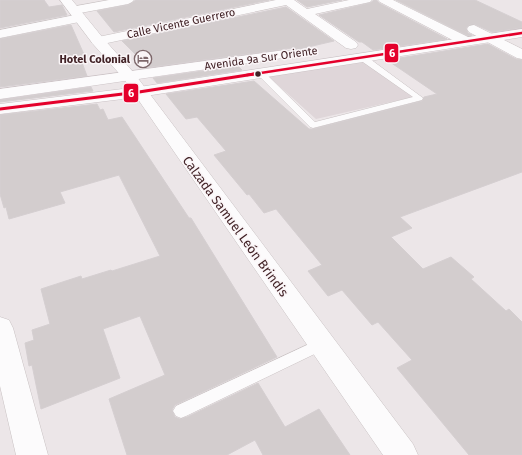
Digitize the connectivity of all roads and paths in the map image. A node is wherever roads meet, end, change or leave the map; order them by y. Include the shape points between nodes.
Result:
1 (128, 0) edge
2 (366, 0) edge
3 (408, 0) edge
4 (287, 1) edge
5 (388, 2) edge
6 (74, 9) edge
7 (304, 13) junction
8 (522, 23) edge
9 (474, 29) junction
10 (449, 32) junction
11 (522, 33) edge
12 (0, 34) edge
13 (488, 38) junction
14 (98, 41) junction
15 (465, 41) junction
16 (351, 45) junction
17 (335, 47) dead end
18 (295, 53) dead end
19 (522, 54) edge
20 (363, 58) junction
21 (260, 73) junction
22 (134, 84) junction
23 (0, 94) edge
24 (0, 109) edge
25 (0, 328) edge
26 (322, 344) junction
27 (180, 411) dead end
28 (32, 455) edge
29 (402, 455) edge

1 - 6 street
2 - 7 street
3 - 5 street
4 - 7 street, Calle Vicente Guerrero
4 - 14 street, Calle Vicente Guerrero
5 - 10 street
6 - 12 street
6 - 14 street, Calzada Samuel León Brindis
7 - 16 street, Calle Vicente Guerrero
8 - 9 street, Avenida 9a Sur Oriente
9 - 10 street, Avenida 9a Sur Oriente
9 - 13 street
10 - 15 street
10 - 16 street, Avenida 9a Sur Oriente
11 - 13 street, Avenida 9a Sur Oriente
13 - 15 street, Avenida 9a Sur Oriente
13 - 19 street
14 - 22 street, Calzada Samuel León Brindis
15 - 20 street, Avenida 9a Sur Oriente
16 - 17 street, Avenida 9a Sur Oriente
18 - 22 street, Avenida 9a Sur Oriente
20 - 21 street, Avenida 9a Sur Oriente
20 - 21 lane via 419,98 313,125
21 - 22 street, Avenida 9a Sur Oriente
22 - 23 street, Avenida 9a Sur Oriente
22 - 24 street, Avenida 9a Sur Oriente
22 - 26 street, Calzada Samuel León Brindis
25 - 28 street
26 - 27 lane
26 - 29 street, Calzada Samuel León Brindis

